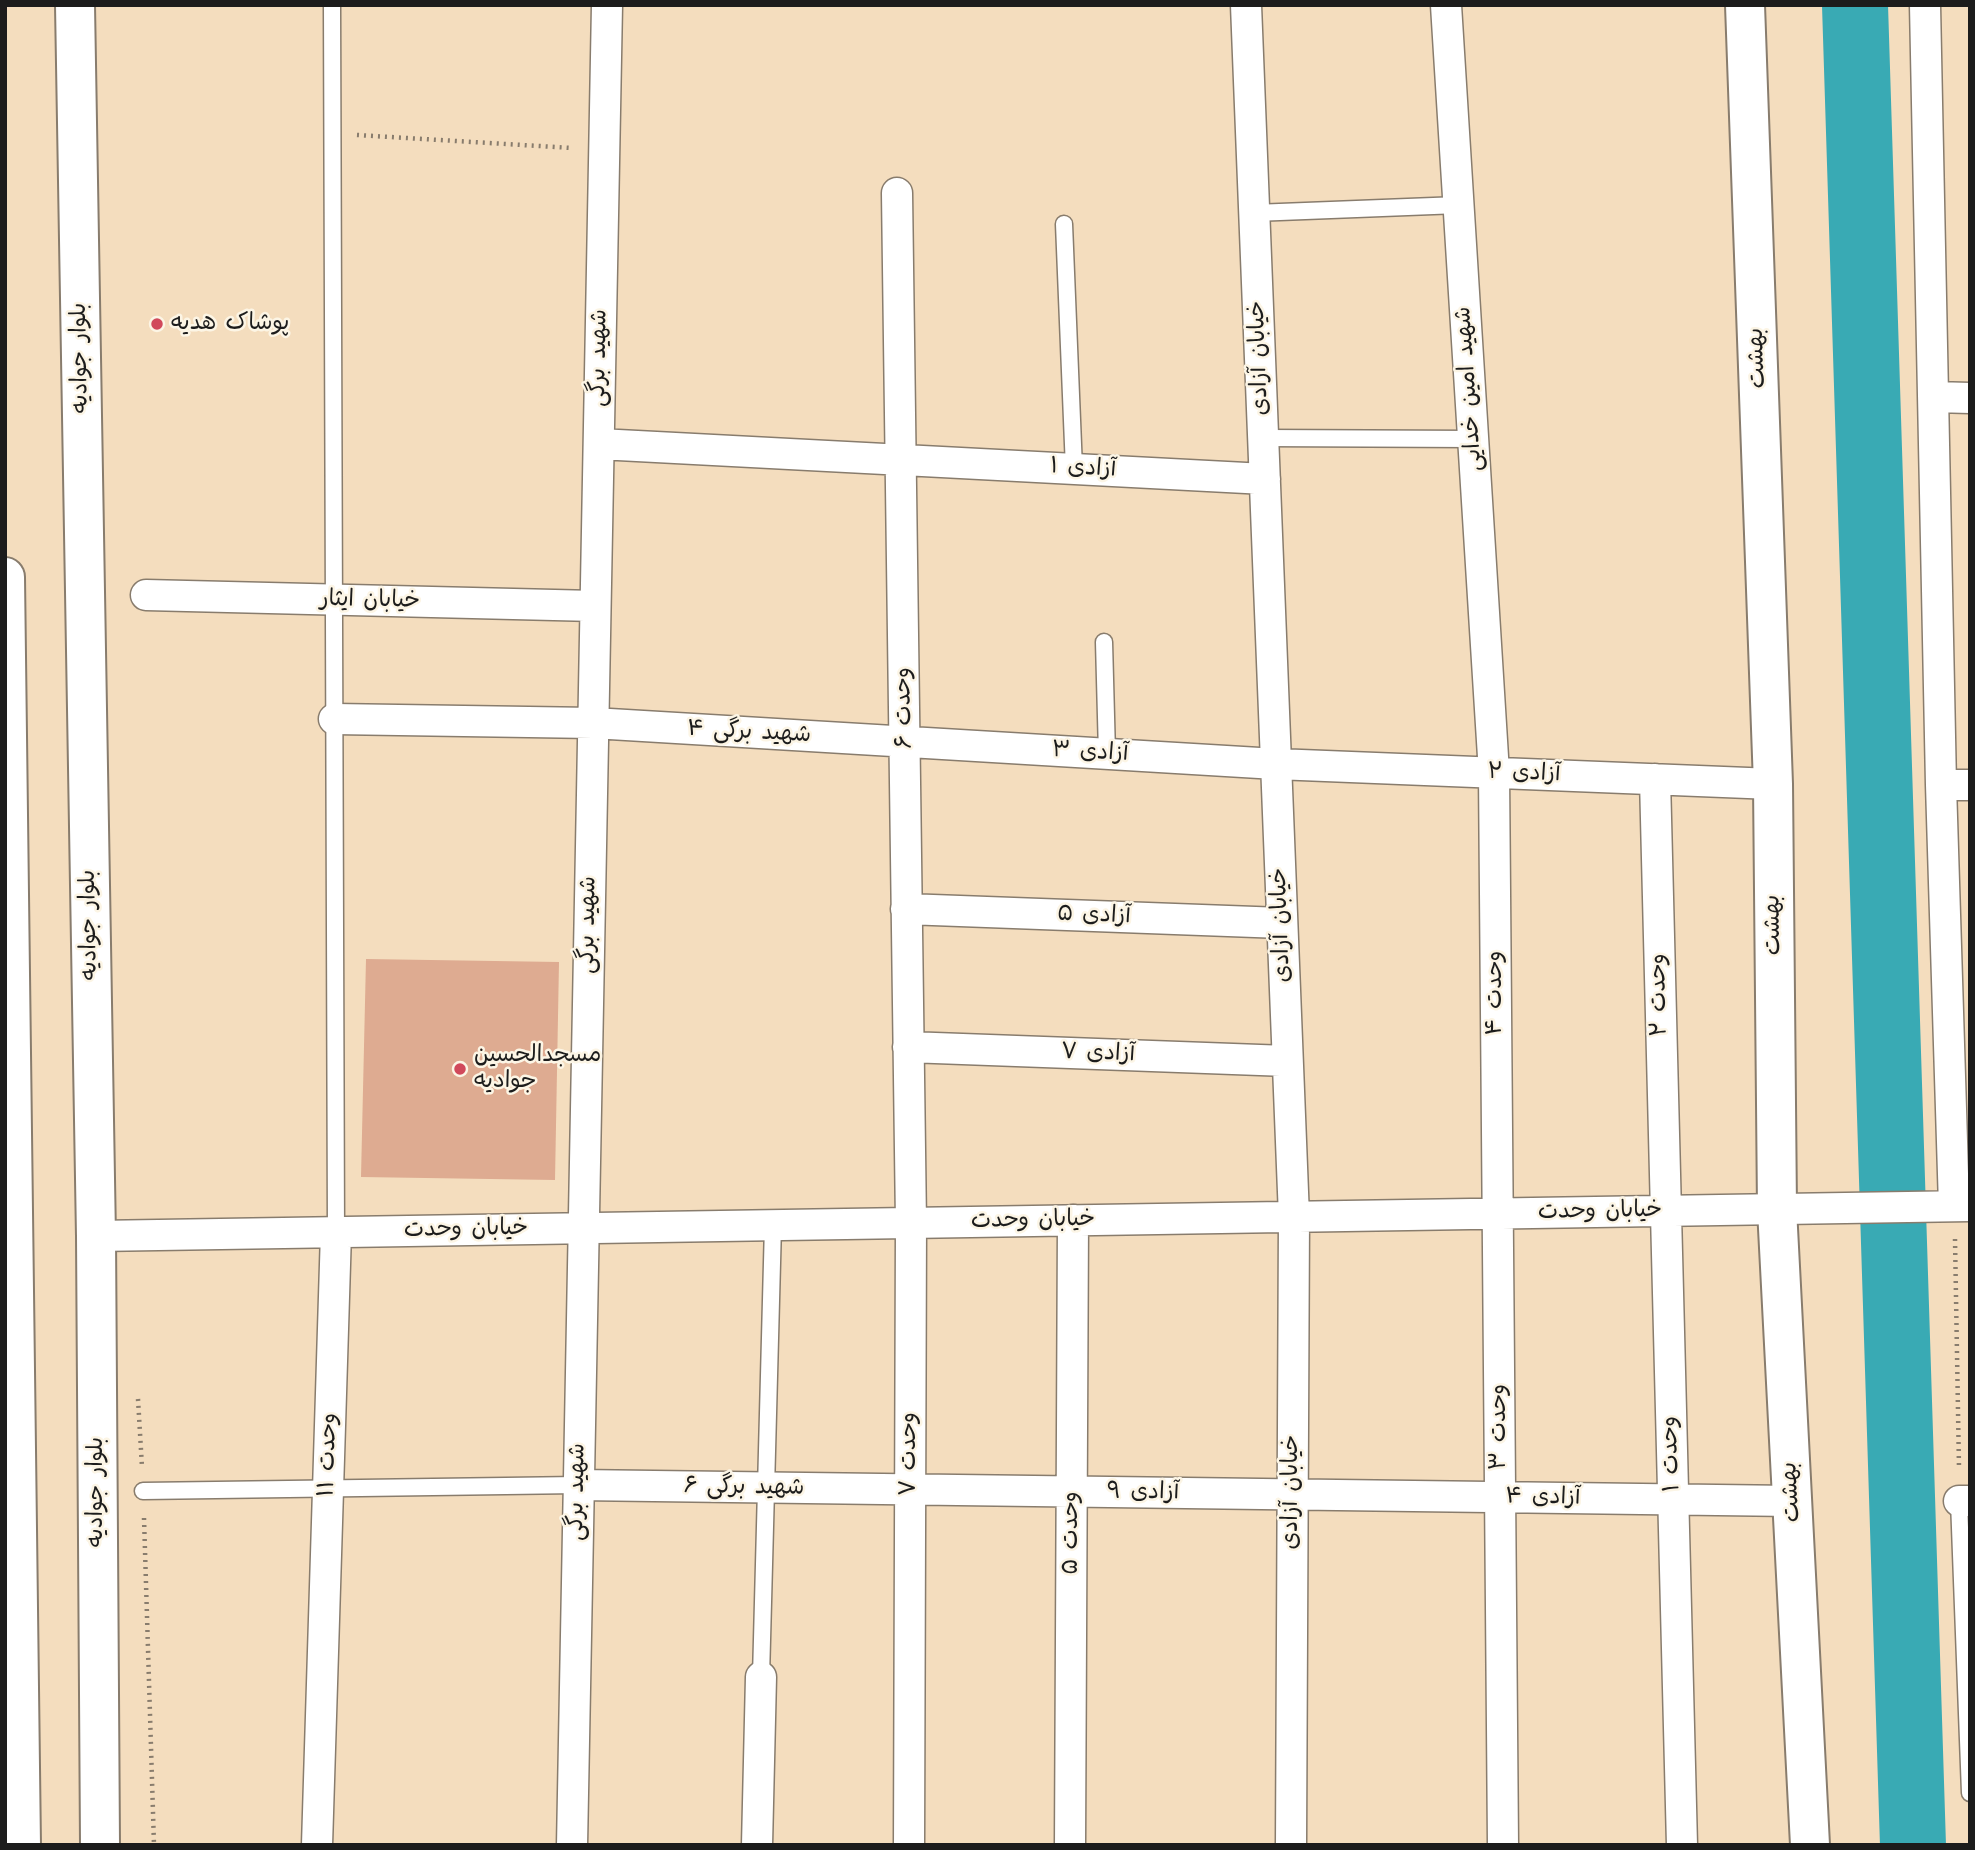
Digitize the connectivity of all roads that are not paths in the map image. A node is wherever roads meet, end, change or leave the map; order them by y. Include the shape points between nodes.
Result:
1 (75, 5) edge
2 (332, 5) edge
3 (607, 5) edge
4 (1246, 5) edge
5 (1446, 5) edge
6 (1745, 5) edge
7 (1925, 5) edge
8 (897, 193) dead end
9 (1459, 205) junction
10 (1254, 213) junction
11 (1064, 224) dead end
12 (1934, 397) junction
13 (1970, 398) edge
14 (1264, 438) junction
15 (1473, 439) junction
16 (599, 444) junction
17 (901, 459) junction
18 (1074, 469) junction
19 (1265, 479) junction
20 (5, 577) edge
21 (146, 595) dead end
22 (333, 600) junction
23 (595, 606) junction
24 (5, 612) edge
25 (1104, 642) dead end
26 (334, 719) junction
27 (593, 723) junction
28 (905, 742) junction
29 (1107, 754) junction
30 (1276, 764) junction
31 (1494, 773) junction
32 (1655, 779) junction
33 (1773, 784) junction
34 (1955, 785) edge
35 (906, 908) junction
36 (1282, 923) junction
37 (908, 1047) junction
38 (1287, 1061) junction
39 (1956, 1207) edge
40 (1795, 1209) junction
41 (1666, 1211) junction
42 (1498, 1213) junction
43 (1294, 1217) junction
44 (1073, 1220) junction
45 (911, 1223) junction
46 (773, 1225) junction
47 (583, 1228) junction
48 (336, 1232) junction
49 (96, 1236) junction
50 (10, 1242) edge
51 (578, 1485) junction
52 (328, 1488) junction
53 (766, 1488) junction
54 (910, 1489) junction
55 (143, 1491) dead end
56 (1072, 1492) junction
57 (1292, 1494) junction
58 (1500, 1497) junction
59 (1673, 1499) junction
60 (1793, 1501) junction
61 (1965, 1501) edge
62 (761, 1677) joint
63 (1970, 1793) edge
64 (16, 1820) edge
65 (100, 1845) edge
66 (317, 1845) edge
67 (572, 1845) edge
68 (757, 1845) edge
69 (909, 1845) edge
70 (1070, 1845) edge
71 (1291, 1845) edge
72 (1503, 1845) edge
73 (1682, 1845) edge
74 (1810, 1845) edge

1 - 49 main road, بلوار جوادیه
2 - 22 lane
3 - 16 street, شهید برگی
4 - 10 street, خیابان آزادی
5 - 9 street, شهید امین خدایی
6 - 33 main road, بهشت
7 - 12 street
8 - 17 street, وحدت ۶
9 - 10 lane
9 - 15 street, شهید امین خدایی
10 - 14 street, خیابان آزادی
11 - 18 lane
12 - 13 street
12 - 34 street
14 - 15 lane
14 - 19 street, خیابان آزادی
15 - 31 street, شهید امین خدایی
16 - 17 street, آزادی ۱
16 - 23 street, شهید برگی
17 - 18 street, آزادی ۱
17 - 28 street, وحدت ۶
18 - 19 street, آزادی ۱
19 - 30 street, خیابان آزادی
20 - 24 main road
21 - 22 street, خیابان ایثار
22 - 23 street, خیابان ایثار
22 - 26 lane
23 - 27 street, شهید برگی
24 - 50 main road
25 - 29 lane
26 - 27 street, شهید برگی ۴
26 - 48 lane
27 - 28 street, شهید برگی ۴
27 - 47 street, شهید برگی
28 - 29 street, آزادی ۳
28 - 35 street, وحدت ۶
29 - 30 street, آزادی ۳
30 - 31 street, آزادی ۲
30 - 36 street, خیابان آزادی
31 - 32 street, آزادی ۲
31 - 42 street, وحدت ۴
32 - 33 street, آزادی ۲
32 - 41 street, وحدت ۲
33 - 40 main road, بهشت
34 - 39 street
35 - 36 street, آزادی ۵
35 - 37 street, وحدت ۶
36 - 38 street, خیابان آزادی
37 - 38 street, آزادی ۷
37 - 45 street, وحدت ۶
38 - 43 street, خیابان آزادی
39 - 40 street, خیابان وحدت
40 - 41 street, خیابان وحدت
40 - 60 main road, بهشت
41 - 42 street, خیابان وحدت
41 - 59 street, وحدت ۱
42 - 43 street, خیابان وحدت
42 - 58 street, وحدت ۳
43 - 44 street, خیابان وحدت
43 - 57 street, خیابان آزادی
44 - 45 street, خیابان وحدت
44 - 56 street, وحدت ۵
45 - 46 street, خیابان وحدت
45 - 54 street, وحدت ۷
46 - 47 street, خیابان وحدت
46 - 53 lane
47 - 48 street, خیابان وحدت
47 - 51 street, شهید برگی
48 - 49 street, خیابان وحدت
48 - 52 street, وحدت ۱۱
49 - 65 main road, بلوار جوادیه
50 - 64 main road
51 - 52 lane
51 - 53 street, شهید برگی ۶
51 - 67 street, شهید برگی
52 - 55 lane
52 - 66 street, وحدت ۱۱
53 - 54 street, شهید برگی ۶
53 - 62 lane
54 - 56 street, آزادی ۹
54 - 69 street, وحدت ۷
56 - 57 street, آزادی ۹
56 - 70 street, وحدت ۵
57 - 58 street, آزادی ۴
57 - 71 street, خیابان آزادی
58 - 59 street, آزادی ۴
58 - 72 street, وحدت ۳
59 - 60 street, آزادی ۴
59 - 73 street, وحدت ۱
60 - 74 main road, بهشت
61 - 63 lane
62 - 68 street

